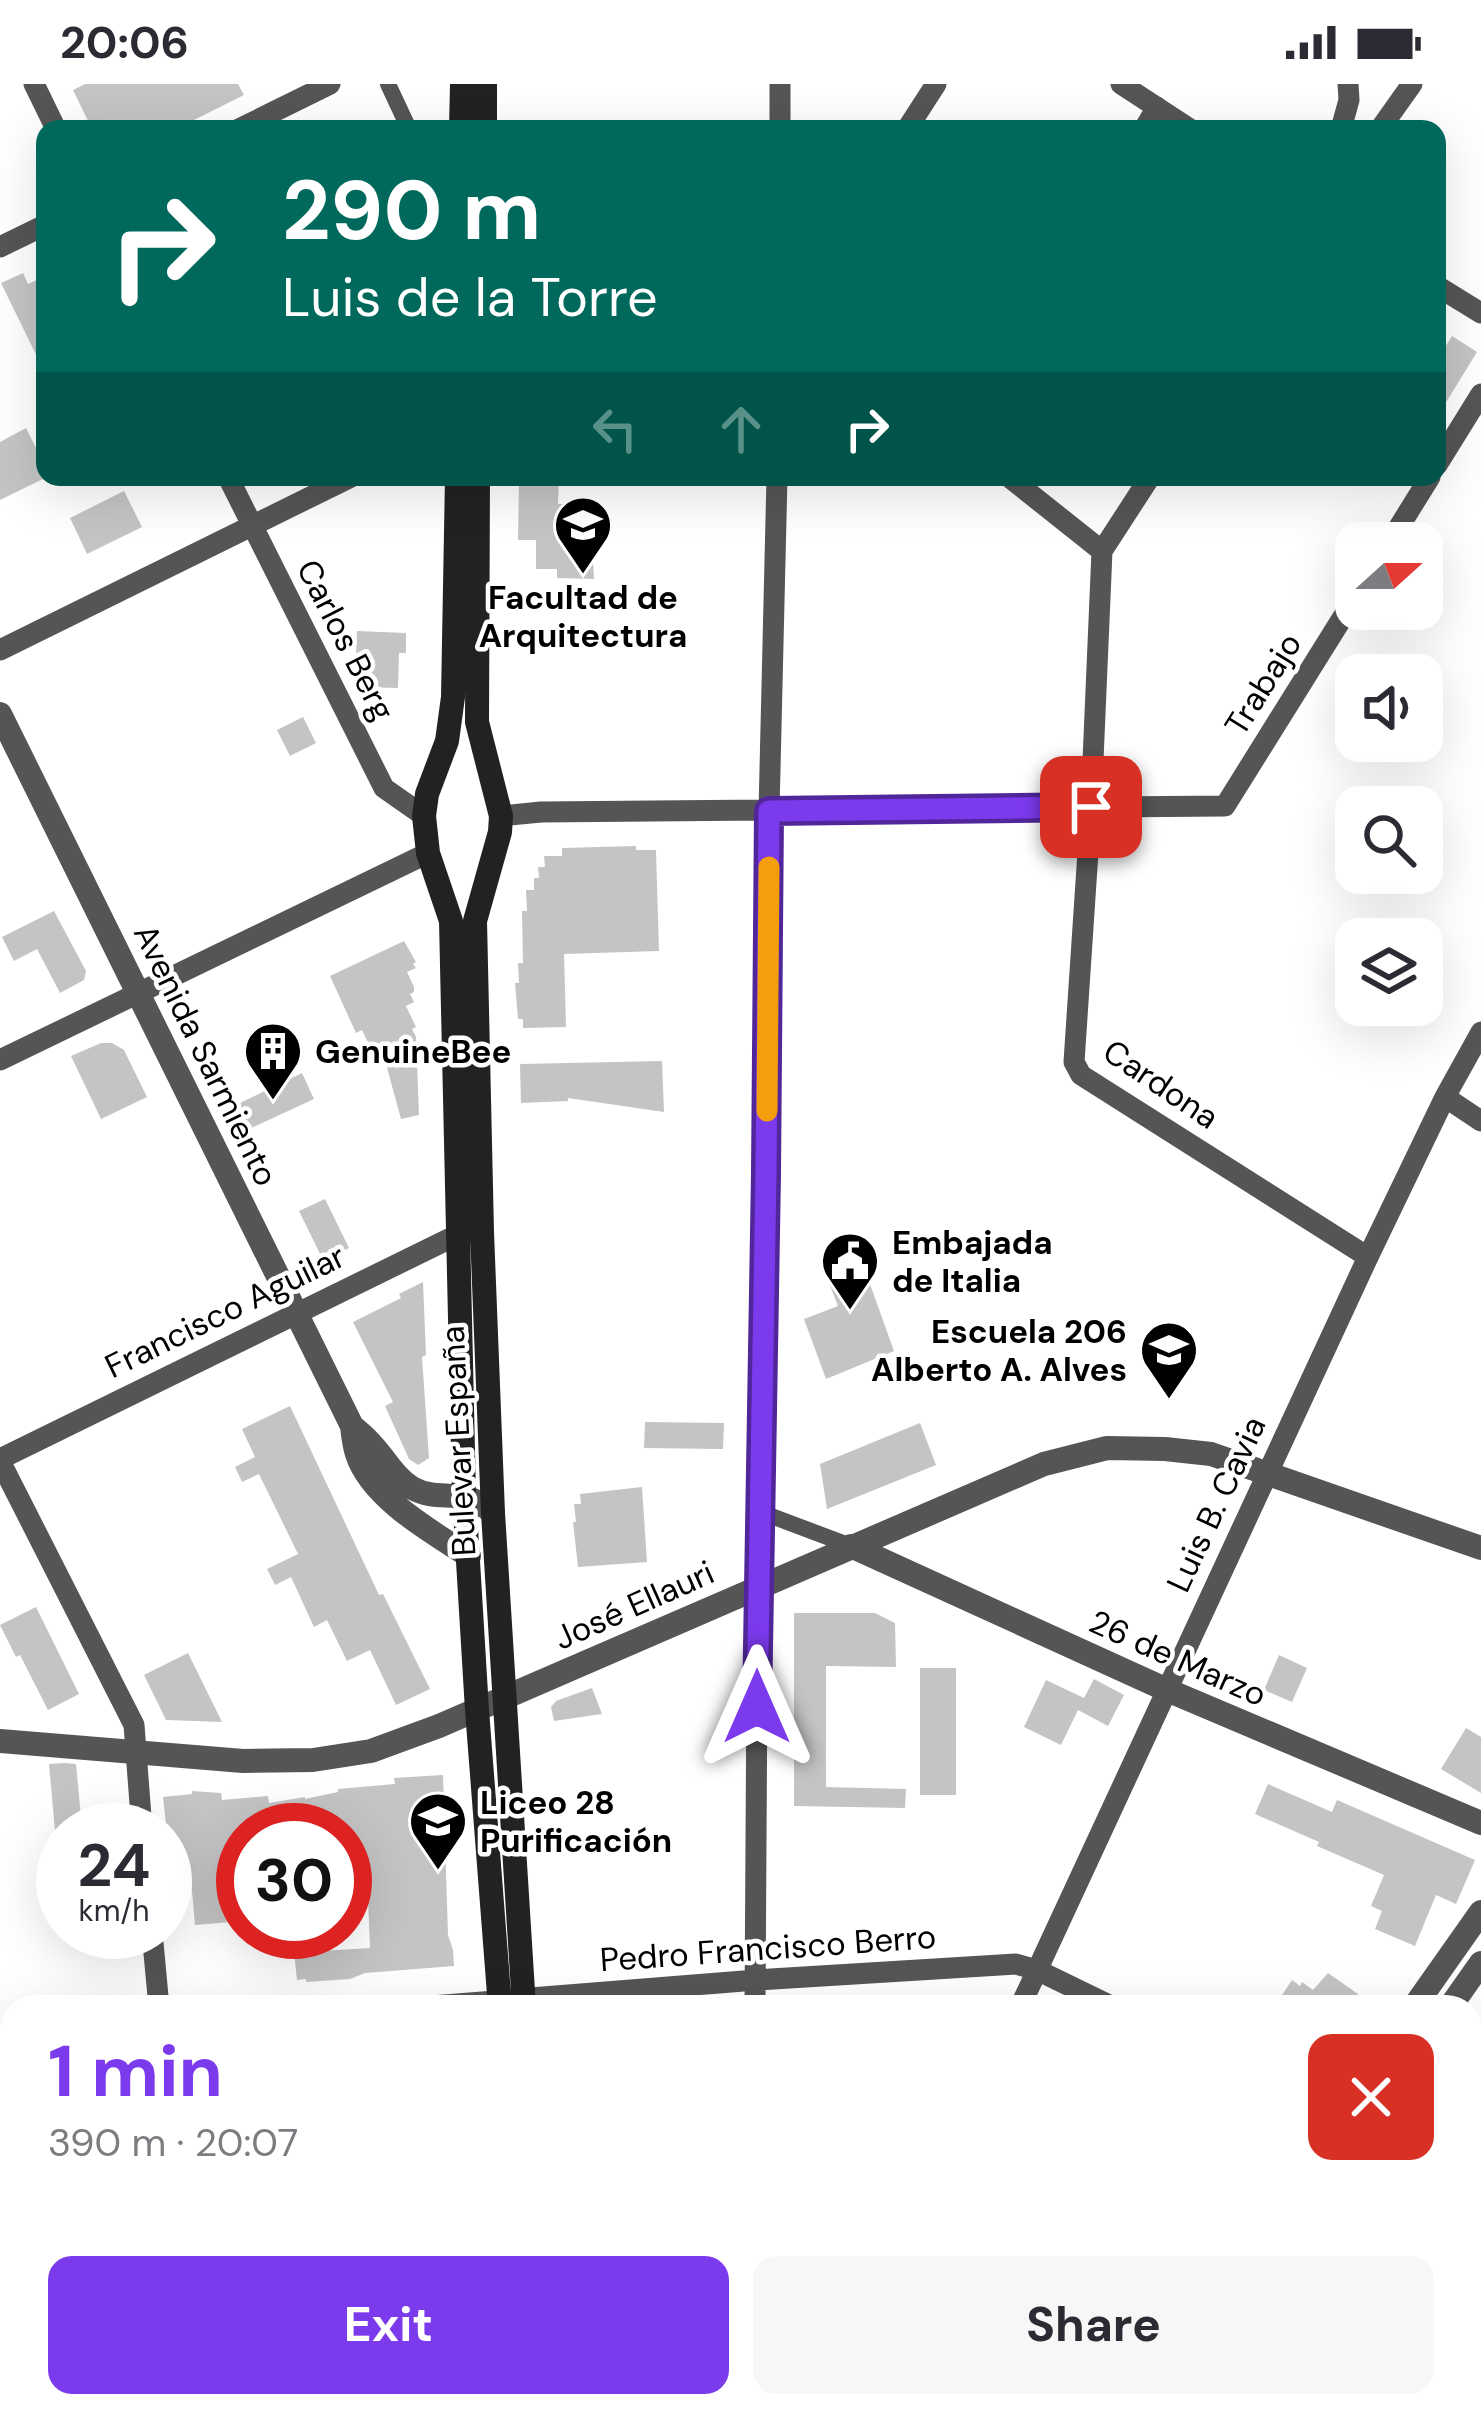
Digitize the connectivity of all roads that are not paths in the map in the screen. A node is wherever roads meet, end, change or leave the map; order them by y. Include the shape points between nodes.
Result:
1 (34, 84) edge
2 (330, 84) edge
3 (388, 84) edge
4 (462, 84) edge
5 (485, 84) edge
6 (780, 84) edge
7 (936, 84) edge
8 (1121, 84) edge
9 (1348, 84) edge
10 (1412, 84) edge
11 (1157, 107) junction
12 (52, 120) edge
13 (257, 120) edge
14 (405, 120) edge
15 (461, 120) edge
16 (484, 120) edge
17 (780, 120) edge
18 (913, 120) edge
19 (1149, 120) edge
20 (1176, 120) edge
21 (1343, 120) edge
22 (1386, 120) edge
23 (36, 229) edge
24 (0, 247) edge
25 (1446, 292) edge
26 (1481, 314) edge
27 (1481, 394) edge
28 (1446, 450) edge
29 (232, 486) edge
30 (332, 486) edge
31 (457, 486) edge
32 (478, 486) edge
33 (777, 486) edge
34 (1020, 486) edge
35 (1144, 486) edge
36 (1424, 486) edge
37 (1402, 522) edge
38 (252, 527) junction
39 (1102, 551) junction
40 (1335, 630) edge
41 (0, 650) edge
42 (0, 713) edge
43 (487, 765) junction
44 (438, 768) junction
45 (1091, 807) junction
46 (769, 811) junction
47 (424, 816) junction
48 (501, 816) junction
49 (433, 865) junction
50 (486, 873) junction
51 (138, 994) junction
52 (1481, 1032) edge
53 (0, 1060) edge
54 (1445, 1097) junction
55 (1481, 1121) edge
56 (471, 1233) junction
57 (1368, 1257) junction
58 (296, 1312) junction
59 (352, 1426) junction
60 (0, 1460) edge
61 (1266, 1472) junction
62 (464, 1495) junction
63 (758, 1511) junction
64 (493, 1513) junction
65 (851, 1546) junction
66 (1481, 1548) edge
67 (469, 1556) junction
68 (758, 1587) junction
69 (1167, 1690) junction
70 (505, 1697) junction
71 (477, 1709) junction
72 (0, 1741) edge
73 (135, 1751) junction
74 (140, 1803) edge
75 (1481, 1823) edge
76 (1481, 1912) edge
77 (155, 1959) edge
78 (1481, 1963) edge
79 (1037, 1970) junction
80 (756, 1980) junction
81 (158, 1995) edge
82 (510, 1995) edge
83 (511, 1995) edge
84 (596, 1995) edge
85 (755, 1995) edge
86 (1026, 1995) edge
87 (1088, 1995) edge
88 (1422, 1995) edge
89 (1458, 1995) edge

1 - 12 street
2 - 13 street
3 - 14 street
4 - 15 main road
5 - 16 main road
6 - 17 street
7 - 18 street
8 - 11 street
9 - 21 street
10 - 22 street
11 - 19 street
11 - 20 street
23 - 24 street
25 - 26 street
27 - 28 street
29 - 38 street, Carlos Berg
30 - 38 street
31 - 44 main road, Bulevar España via 453,697
32 - 43 main road via 476,692
33 - 46 street
34 - 39 street
35 - 39 street
36 - 37 street
38 - 41 street
38 - 47 street, Carlos Berg via 383,788
39 - 45 street
40 - 45 street, Trabajo via 1226,806
42 - 51 street, Avenida Sarmiento
43 - 44 main road via 469,760
43 - 48 main road
44 - 47 main road, Bulevar España
45 - 46 street
45 - 57 street, Cardona via 1077,1070
46 - 48 street
46 - 63 street
47 - 49 main road, Bulevar España
48 - 50 main road, Bulevar España
49 - 50 main road via 449,881
49 - 51 street
49 - 56 main road, Bulevar España via 451,921
50 - 56 main road, Bulevar España via 474,937
51 - 53 street
51 - 58 street, Avenida Sarmiento
52 - 54 street, Luis B. Cavia
54 - 55 street
54 - 57 street, Luis B. Cavia
56 - 58 street, Francisco Aguilar
56 - 62 main road, Bulevar España
56 - 64 main road, Bulevar España
57 - 61 street, Luis B. Cavia
58 - 59 street, Avenida Sarmiento
58 - 60 street, Francisco Aguilar
59 - 62 street, Avenida Sarmiento via 412,1488
59 - 67 street, Avenida Sarmiento via 362,1465 385,1494
60 - 73 street via 134,1725
61 - 65 street, José Ellauri via 1211,1454 1107,1448 1044,1464
61 - 66 street, José Ellauri
61 - 69 street, Luis B. Cavia
62 - 64 street, Avenida Sarmiento
62 - 67 main road, Bulevar España
63 - 65 street
63 - 68 street
64 - 70 main road, Bulevar España
65 - 68 street, José Ellauri
65 - 69 street, 26 de Marzo
67 - 71 main road, Bulevar España
68 - 70 street, José Ellauri
68 - 80 street
69 - 75 street, 26 de Marzo
69 - 79 street, Luis B. Cavia
70 - 71 street, José Ellauri
70 - 83 main road, Bulevar España
71 - 73 street, José Ellauri via 371,1751 313,1760
71 - 82 main road, Bulevar España
72 - 73 street, José Ellauri
73 - 74 street
76 - 88 street
77 - 81 street
78 - 89 street
79 - 80 street, Pedro Francisco Berro via 1016,1964
79 - 86 street, Luis B. Cavia
79 - 87 street, Pedro Francisco Berro
80 - 84 street, Pedro Francisco Berro
80 - 85 street

